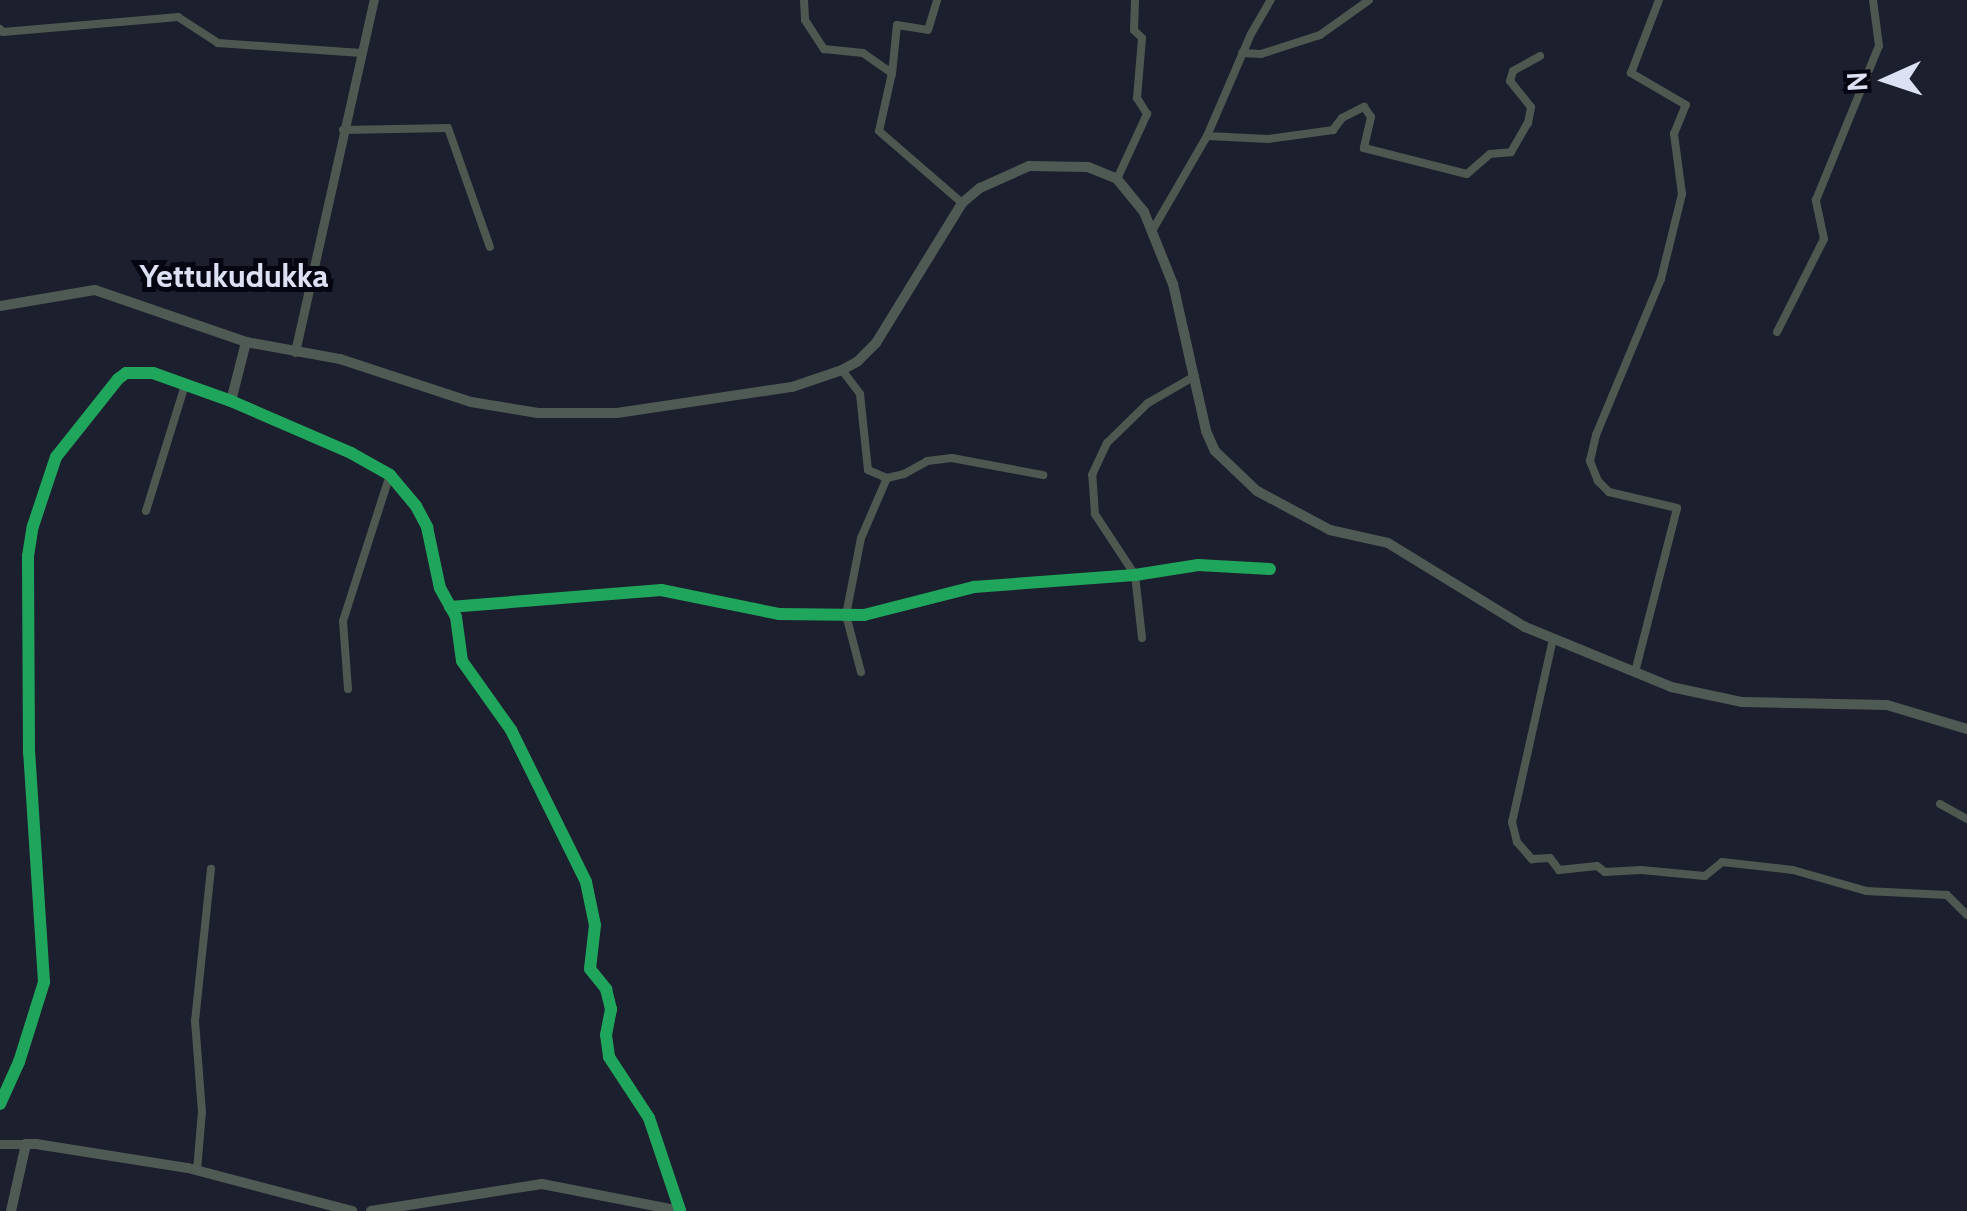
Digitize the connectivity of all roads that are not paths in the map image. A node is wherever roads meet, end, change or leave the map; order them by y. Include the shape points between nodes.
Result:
1 (374, 0) edge
2 (804, 0) edge
3 (937, 0) edge
4 (1134, 0) edge
5 (1272, 0) edge
6 (1369, 0) edge
7 (1659, 0) edge
8 (1873, 0) edge
9 (0, 28) edge
10 (362, 53) junction
11 (1242, 54) junction
12 (1540, 56) dead end
13 (890, 89) junction
14 (343, 130) junction
15 (1207, 136) junction
16 (1116, 178) junction
17 (962, 203) junction
18 (1152, 231) junction
19 (490, 247) dead end
20 (0, 306) edge
21 (1777, 332) dead end
22 (246, 342) junction
23 (295, 352) junction
24 (842, 370) junction
25 (1195, 376) junction
26 (186, 385) junction
27 (231, 401) junction
28 (390, 475) junction
29 (1043, 475) dead end
30 (886, 478) junction
31 (146, 511) dead end
32 (1270, 569) dead end
33 (1135, 575) junction
34 (450, 607) junction
35 (846, 615) junction
36 (1142, 638) dead end
37 (1553, 639) junction
38 (861, 672) dead end
39 (1636, 672) junction
40 (348, 689) dead end
41 (1967, 729) edge
42 (1940, 804) dead end
43 (1967, 819) edge
44 (211, 869) dead end
45 (1967, 914) edge
46 (0, 1104) edge
47 (0, 1144) edge
48 (26, 1144) junction
49 (197, 1170) junction
50 (681, 1210) edge
51 (11, 1211) edge
52 (352, 1211) edge
53 (372, 1211) edge

1 - 10 street
2 - 13 street via 805,20 824,50 863,53 886,65
3 - 13 street via 928,30 898,25
4 - 16 street via 1134,30 1142,38 1137,98 1147,114
5 - 11 street
6 - 11 street via 1320,35
7 - 39 street via 1631,73 1686,105 1674,134 1682,194 1661,279 1590,461 1609,492 1677,508
8 - 21 street via 1879,46 1816,200 1824,239
9 - 10 street via 178,18 218,43
10 - 14 street
11 - 15 street
12 - 15 street via 1513,71 1510,81 1531,107 1528,123 1510,152 1490,154 1467,174 1364,148 1371,117 1364,107 1333,130
13 - 17 street via 879,131
14 - 19 street via 448,128
14 - 23 street
15 - 18 street
16 - 17 main road via 1062,163 1029,166
16 - 18 main road
17 - 24 main road via 876,342
18 - 25 main road via 1173,284
20 - 22 main road via 95,290
22 - 23 main road
22 - 27 main road
23 - 24 main road via 340,359 471,402 582,416 792,387
24 - 30 street via 860,394 868,470
25 - 33 street via 1148,403 1107,443 1092,476 1095,514
25 - 37 main road via 1215,451 1257,490 1319,525 1388,543
26 - 27 street
26 - 31 street
26 - 46 street via 153,373 118,379 56,457 33,526 29,754 44,982
27 - 28 street
28 - 34 street via 427,527
28 - 40 street via 343,621
29 - 30 street via 952,458
30 - 35 street via 862,538
32 - 33 street via 1198,565
33 - 35 street via 974,588
33 - 36 street
34 - 35 street via 660,590 779,614
34 - 50 street via 462,662 511,730 586,882 596,925 590,969 612,1009 609,1056 649,1118
35 - 38 street
37 - 39 main road
37 - 45 street via 1512,822 1532,858 1550,858 1559,870 1597,866 1605,872 1705,876 1722,862 1793,870 1866,891 1946,895
39 - 41 main road via 1742,702 1886,706
42 - 43 street
44 - 49 street via 196,1021 202,1112
47 - 48 street
48 - 49 main road
48 - 51 main road
49 - 52 main road
50 - 53 main road via 542,1184

